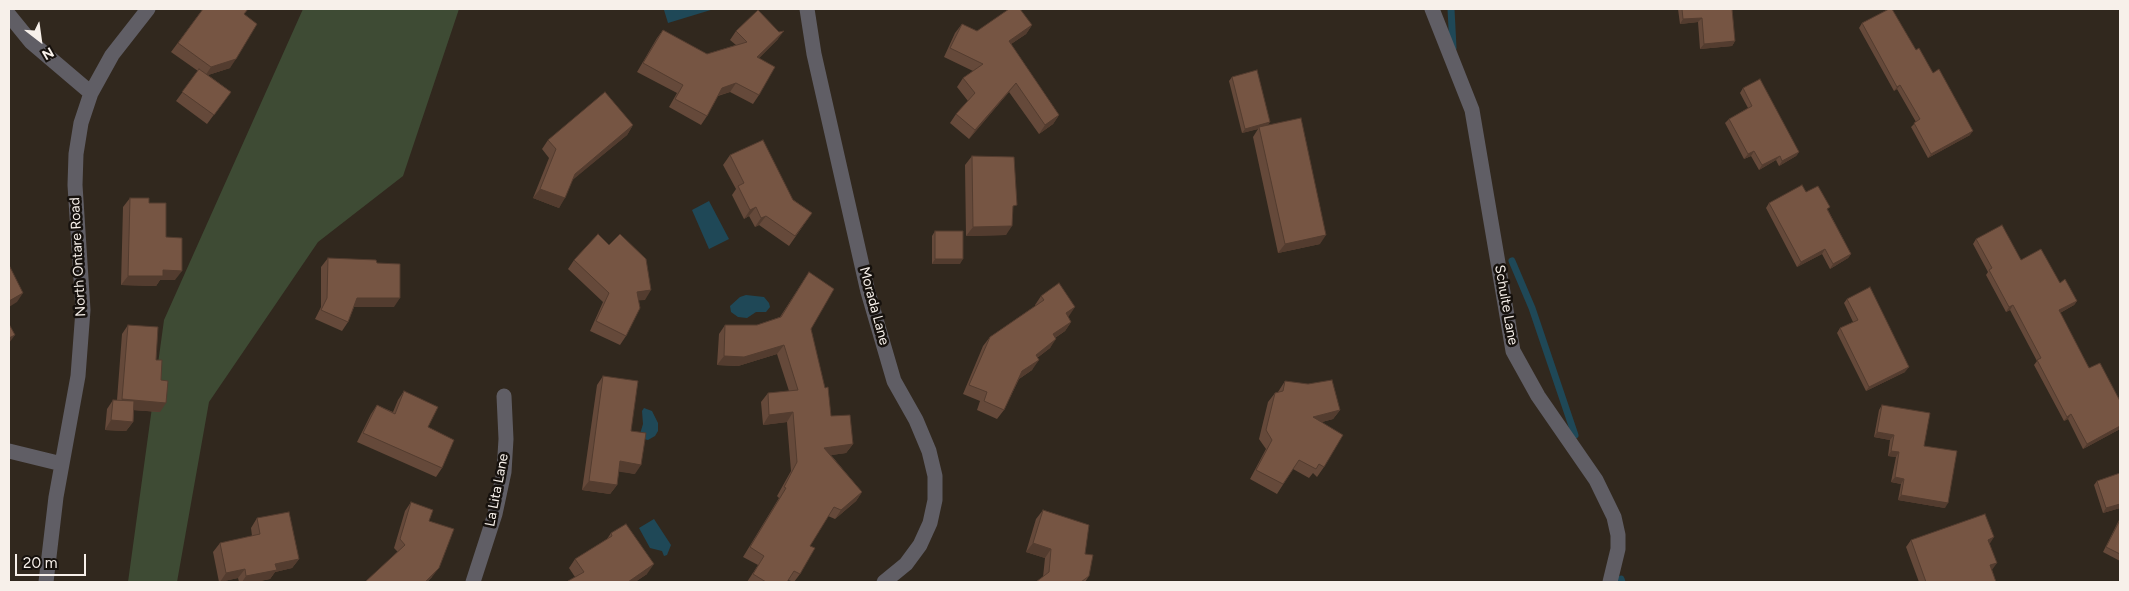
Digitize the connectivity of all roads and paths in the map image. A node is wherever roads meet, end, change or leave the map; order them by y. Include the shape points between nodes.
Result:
1 (148, 9) edge
2 (807, 9) edge
3 (1432, 9) edge
4 (9, 15) edge
5 (91, 93) junction
6 (504, 396) dead end
7 (9, 451) edge
8 (62, 464) junction
9 (46, 582) edge
10 (474, 582) edge
11 (884, 582) edge
12 (1610, 582) edge

1 - 5 street, North Ontare Road via 112,55
2 - 11 street, Morada Lane via 814,54 868,292 894,381 916,420 935,476 935,500 930,523 920,545 906,564
3 - 12 street, Schulte Lane via 1472,110 1513,351 1538,396 1596,480 1614,517 1618,549
4 - 5 street via 31,42
5 - 8 street, North Ontare Road via 81,122 76,154 83,310 78,376
6 - 10 street, La Lita Lane via 504,472
7 - 8 street
8 - 9 street, North Ontare Road

